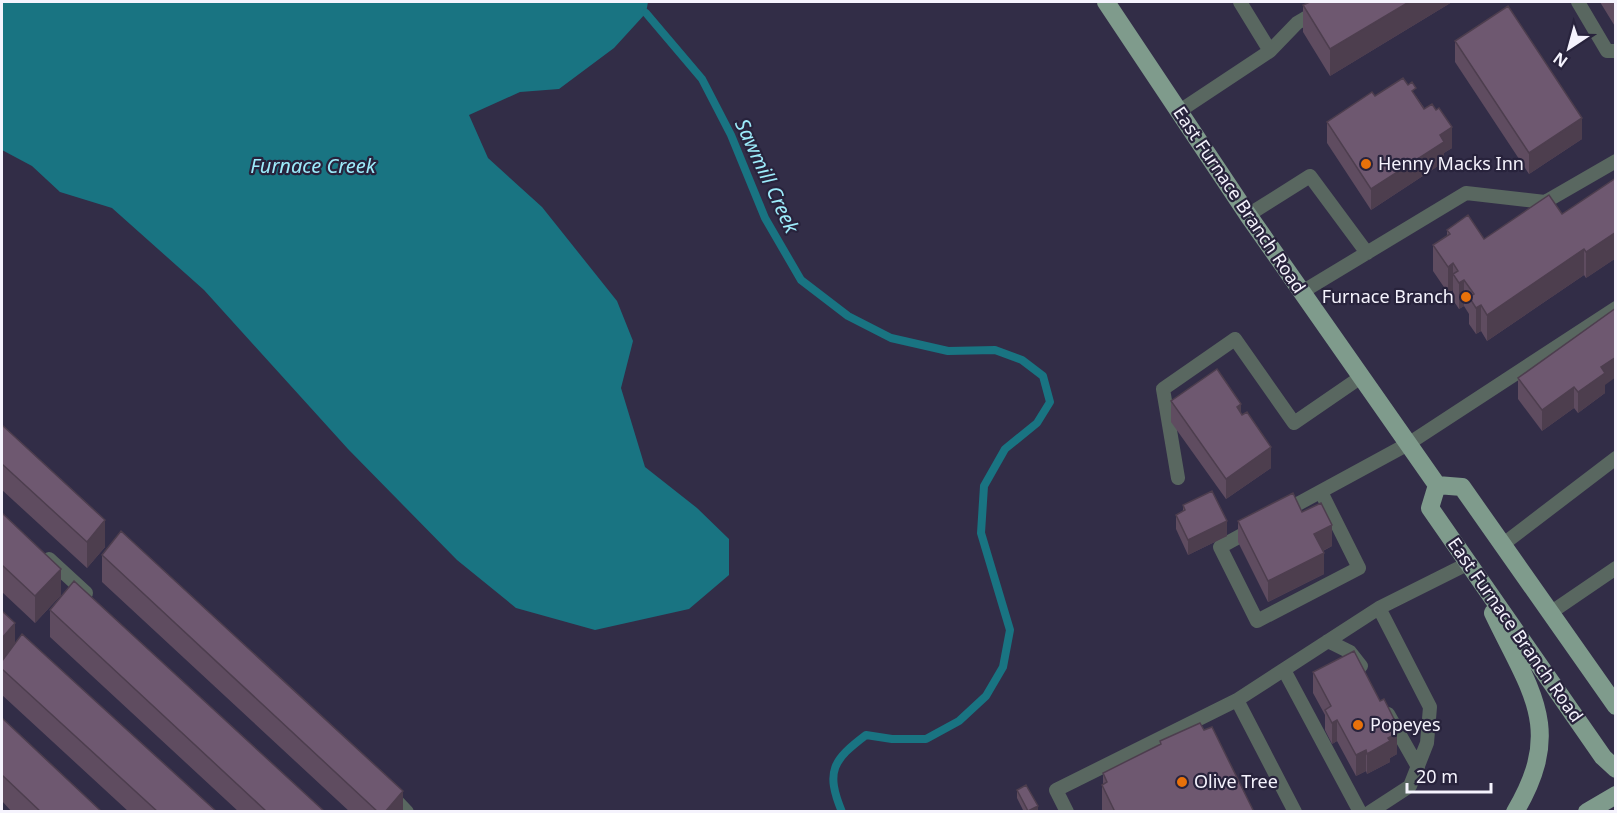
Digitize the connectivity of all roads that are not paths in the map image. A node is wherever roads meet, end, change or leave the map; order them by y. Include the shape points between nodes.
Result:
1 (1106, 2) edge
2 (1240, 2) edge
3 (1333, 2) edge
4 (1578, 2) edge
5 (1270, 51) junction
6 (1616, 51) edge
7 (1178, 112) junction
8 (1616, 161) edge
9 (1248, 215) junction
10 (1367, 253) junction
11 (1302, 292) junction
12 (1616, 308) edge
13 (1361, 377) junction
14 (1408, 444) junction
15 (1616, 458) edge
16 (1178, 478) dead end
17 (1437, 485) junction
18 (1321, 492) junction
19 (1502, 545) junction
20 (36, 547) edge
21 (1469, 563) junction
22 (1616, 568) edge
23 (96, 603) edge
24 (1379, 608) junction
25 (1550, 613) junction
26 (1328, 641) junction
27 (1284, 670) junction
28 (1368, 679) edge
29 (1613, 697) edge
30 (1379, 698) edge
31 (1237, 700) junction
32 (1418, 767) junction
33 (1616, 769) edge
34 (380, 785) edge
35 (1616, 795) edge
36 (407, 812) edge
37 (1067, 812) edge
38 (1295, 812) edge
39 (1360, 812) edge
40 (1370, 812) edge
41 (1515, 812) edge
42 (1587, 812) edge

1 - 7 main road, East Furnace Branch Road
2 - 5 lane
3 - 5 lane via 1297,23
4 - 6 lane via 1607,51
5 - 7 lane
7 - 9 main road, East Furnace Branch Road
8 - 10 lane via 1545,202 1467,193
9 - 10 lane via 1310,176
9 - 11 main road, East Furnace Branch Road
10 - 11 lane
11 - 13 main road, East Furnace Branch Road
12 - 14 lane
13 - 14 main road, East Furnace Branch Road
13 - 16 lane via 1294,423 1235,339 1163,389
14 - 17 main road, East Furnace Branch Road
14 - 18 lane
15 - 19 lane
17 - 19 main road via 1462,487
17 - 21 main road, East Furnace Branch Road via 1430,508
18 - 18 lane via 1220,547 1257,621 1359,568
19 - 25 main road
20 - 23 lane
21 - 24 lane
21 - 33 main road, East Furnace Branch Road via 1604,758
21 - 41 main road via 1542,726 1534,776
22 - 25 lane
24 - 26 lane
24 - 32 lane via 1430,707 1427,743
25 - 29 main road
26 - 27 lane
26 - 28 lane via 1350,652
27 - 31 lane
27 - 39 lane
30 - 32 lane
31 - 37 lane via 1056,790
31 - 38 lane
32 - 40 lane via 1410,786
34 - 36 lane
35 - 42 main road

